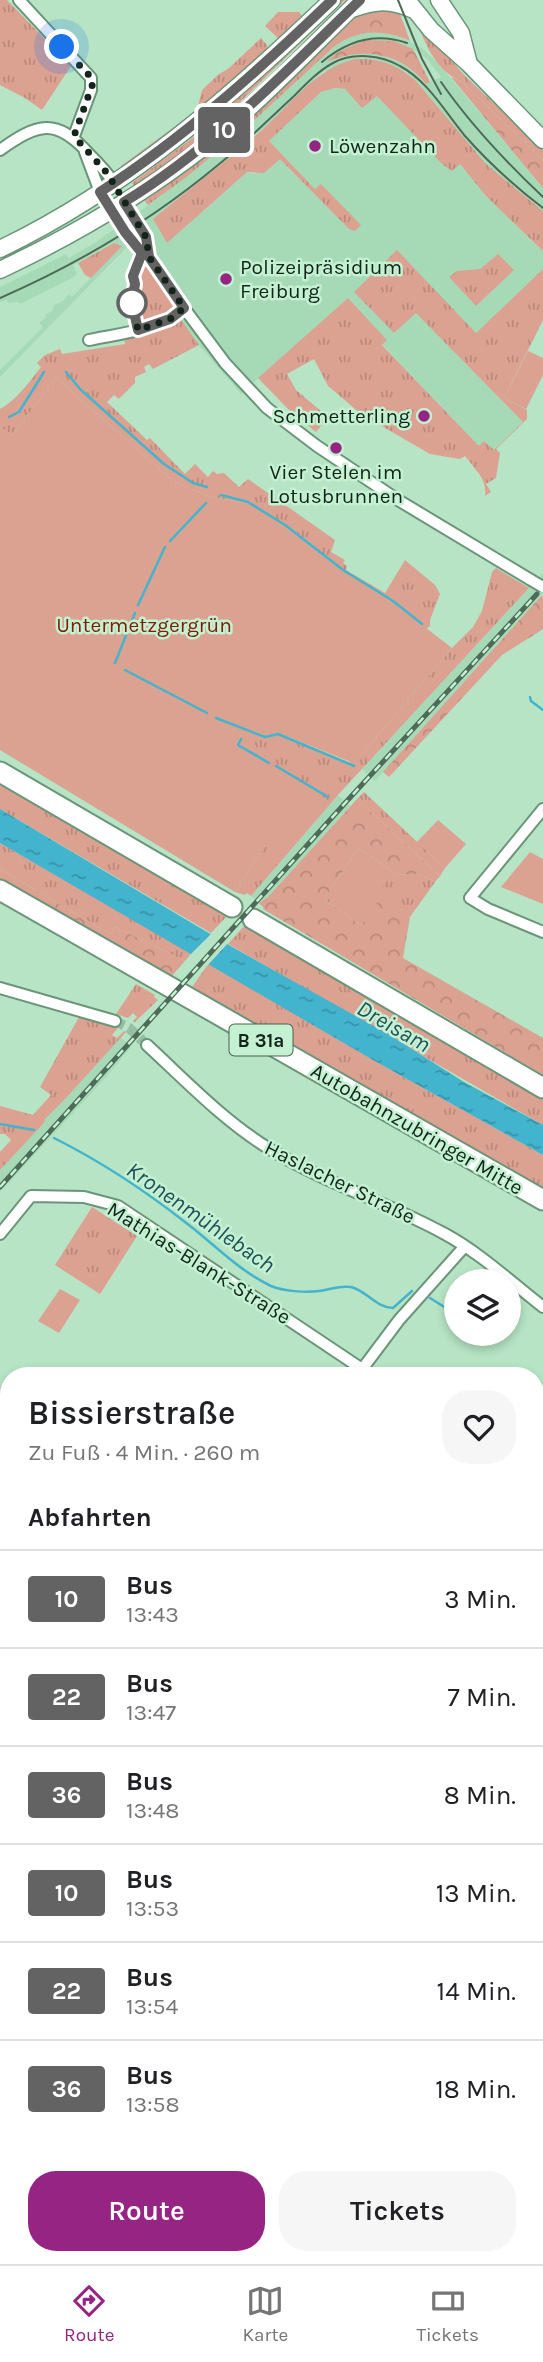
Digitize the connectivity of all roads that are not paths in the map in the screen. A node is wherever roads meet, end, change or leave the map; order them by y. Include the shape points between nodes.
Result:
1 (19, 0) edge
2 (332, 0) edge
3 (438, 2) edge
4 (355, 5) edge
5 (411, 5) edge
6 (469, 64) junction
7 (74, 136) junction
8 (543, 139) edge
9 (82, 146) junction
10 (0, 150) edge
11 (107, 188) junction
12 (118, 206) junction
13 (0, 249) edge
14 (0, 270) edge
15 (184, 308) junction
16 (89, 340) dead end
17 (543, 587) edge
18 (0, 772) edge
19 (543, 809) edge
20 (0, 890) edge
21 (232, 907) dead end
22 (253, 919) dead end
23 (543, 932) edge
24 (0, 988) edge
25 (115, 1021) tunnel mouth
26 (147, 1045) tunnel mouth
27 (543, 1088) edge
28 (543, 1200) edge
29 (0, 1234) edge
30 (465, 1245) junction
31 (543, 1307) edge
32 (352, 1367) edge
33 (363, 1367) edge

1 - 7 street via 91,78 93,86
2 - 11 main road via 203,118
3 - 6 main road via 461,33
4 - 5 main road via 385,0
4 - 12 main road via 206,145
5 - 6 main road
6 - 8 main road
7 - 9 street
7 - 10 street via 41,129
9 - 11 street
9 - 11 street via 107,173
11 - 12 main road
11 - 13 main road
12 - 14 main road
12 - 15 street via 146,237 149,257
15 - 16 street via 153,327
15 - 17 street, bridge via 225,363 273,413 398,500
18 - 21 highway
19 - 23 street via 470,898
20 - 28 highway, Autobahnzubringer Mitte / B 31a
22 - 27 highway
24 - 25 street
26 - 30 street, Haslacher Straße via 217,1110 267,1148
29 - 32 street, Mathias-Blank-Straße via 31,1196 84,1197 110,1203 235,1283
30 - 31 street, Haslacher Straße
30 - 33 street

